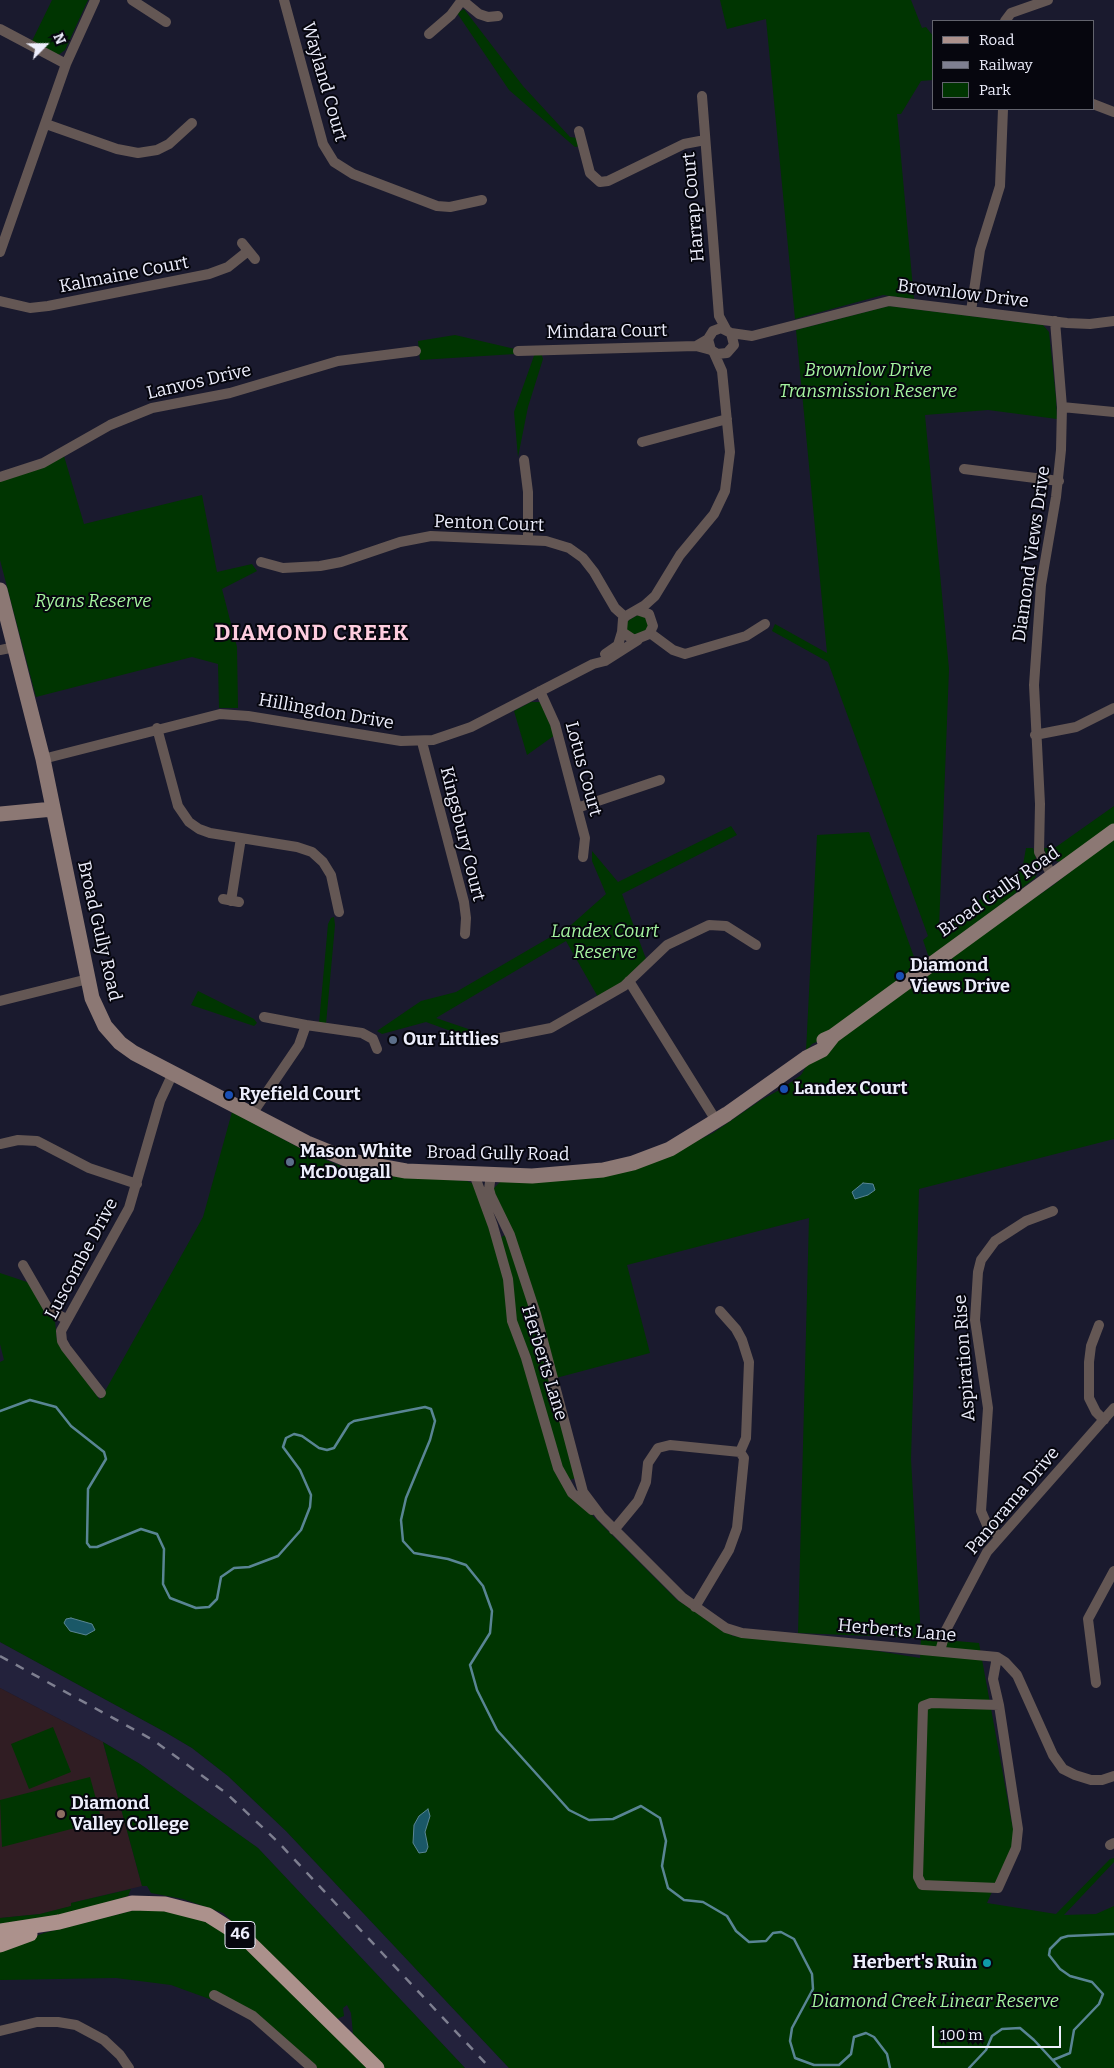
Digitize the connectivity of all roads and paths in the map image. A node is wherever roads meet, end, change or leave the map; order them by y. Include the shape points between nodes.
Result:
1 (95, 0) edge
2 (132, 0) edge
3 (284, 0) edge
4 (462, 0) edge
5 (1048, 0) edge
6 (498, 16) dead end
7 (1006, 20) edge
8 (166, 22) dead end
9 (0, 29) edge
10 (429, 34) dead end
11 (66, 64) junction
12 (701, 96) dead end
13 (1094, 104) edge
14 (1003, 110) edge
15 (1114, 112) edge
16 (192, 123) dead end
17 (46, 124) junction
18 (579, 131) dead end
19 (705, 140) junction
20 (482, 200) dead end
21 (2, 240) edge
22 (248, 251) dead end
23 (0, 252) edge
24 (0, 302) edge
25 (971, 311) junction
26 (719, 316) junction
27 (1055, 321) junction
28 (1114, 321) edge
29 (729, 331) junction
30 (710, 335) junction
31 (752, 336) junction
32 (696, 346) junction
33 (416, 351) dead end
34 (518, 351) dead end
35 (712, 351) junction
36 (730, 351) junction
37 (722, 371) junction
38 (1062, 407) junction
39 (1114, 412) edge
40 (727, 419) junction
41 (642, 442) dead end
42 (524, 460) dead end
43 (964, 469) dead end
44 (0, 477) edge
45 (1059, 481) junction
46 (528, 540) junction
47 (261, 562) dead end
48 (0, 590) edge
49 (655, 596) junction
50 (637, 610) junction
51 (625, 617) junction
52 (652, 617) junction
53 (765, 624) dead end
54 (622, 632) junction
55 (650, 633) junction
56 (638, 640) junction
57 (7, 648) edge
58 (593, 664) junction
59 (540, 692) junction
60 (1114, 708) edge
61 (157, 728) junction
62 (1035, 735) junction
63 (422, 742) junction
64 (43, 759) junction
65 (660, 780) dead end
66 (577, 808) junction
67 (53, 809) junction
68 (0, 814) edge
69 (1114, 831) edge
70 (241, 838) junction
71 (583, 857) dead end
72 (1053, 877) junction
73 (231, 900) dead end
74 (340, 912) dead end
75 (465, 934) dead end
76 (756, 945) dead end
77 (88, 979) junction
78 (629, 982) junction
79 (0, 1001) edge
80 (264, 1017) dead end
81 (306, 1025) junction
82 (485, 1041) dead end
83 (377, 1050) dead end
84 (173, 1073) junction
85 (252, 1114) junction
86 (716, 1122) junction
87 (0, 1144) edge
88 (474, 1174) junction
89 (491, 1175) junction
90 (137, 1184) junction
91 (1053, 1211) dead end
92 (510, 1235) junction
93 (497, 1238) junction
94 (24, 1264) dead end
95 (720, 1311) dead end
96 (66, 1319) junction
97 (1099, 1325) dead end
98 (102, 1393) dead end
99 (1114, 1408) edge
100 (1104, 1420) junction
101 (740, 1452) junction
102 (578, 1476) junction
103 (564, 1481) junction
104 (601, 1516) junction
105 (614, 1530) junction
106 (1000, 1537) junction
107 (1114, 1572) edge
108 (695, 1607) junction
109 (940, 1651) junction
110 (997, 1658) junction
111 (1096, 1684) dead end
112 (999, 1705) junction
113 (1114, 1776) edge
114 (59, 1922) junction
115 (0, 1931) edge
116 (0, 1945) edge
117 (214, 1995) dead end
118 (0, 2031) edge
119 (129, 2068) edge
120 (312, 2068) edge
121 (378, 2068) edge

1 - 11 street
2 - 8 street
3 - 20 street, Wayland Court via 323,144 334,162 353,174 437,206 458,206
4 - 6 street via 479,14
4 - 10 street
5 - 7 street via 1011,13
9 - 11 street
11 - 17 street
12 - 19 street, Harrap Court
13 - 15 street
14 - 25 street via 1000,186 978,259
16 - 17 street via 169,144 138,154
17 - 21 street
18 - 19 street via 596,184 684,144
19 - 26 street, Harrap Court
21 - 23 street
22 - 24 street, Kalmaine Court via 228,267 209,274 48,306 30,308
25 - 27 street, Brownlow Drive
25 - 31 street, Brownlow Drive via 889,301
26 - 29 street, Harrap Court
26 - 30 street, Harrap Court
27 - 28 street, Brownlow Drive via 1090,324
27 - 38 street, Diamond Views Drive
29 - 30 street
29 - 31 street, Brownlow Drive
29 - 36 street via 734,341
30 - 32 street
30 - 35 street
31 - 36 street, Brownlow Drive
32 - 34 street, Mindara Court
32 - 35 street, Mindara Court
33 - 44 street, Lanvos Drive via 338,361 230,393 152,408 110,425 43,463
35 - 36 street via 721,355
35 - 37 street
36 - 37 street
37 - 40 street
38 - 39 street
38 - 45 street, Diamond Views Drive
40 - 41 street
40 - 49 street via 730,466 720,504 680,555
42 - 46 street
43 - 45 street
45 - 62 street, Diamond Views Drive via 1037,620
46 - 47 street, Penton Court via 432,536 388,545 320,566 283,568
46 - 51 street, Penton Court via 554,543 576,552 594,572 615,608
48 - 57 street, Broad Gully Road
49 - 50 street
49 - 52 street
50 - 51 street
50 - 52 street
51 - 54 street via 621,624
52 - 55 street
53 - 55 street via 746,636 685,654
54 - 56 street via 630,639
54 - 58 street, Hillingdon Drive via 616,648
55 - 56 street
56 - 58 street, Hillingdon Drive via 617,655
57 - 64 street, Broad Gully Road
58 - 59 street, Hillingdon Drive
59 - 63 street, Hillingdon Drive via 458,733
59 - 66 street, Lotus Court via 555,724
60 - 62 street via 1076,727
61 - 63 street, Hillingdon Drive via 204,716 235,714
61 - 64 street, Hillingdon Drive
61 - 70 street via 178,806 184,817 204,831
62 - 72 street, Diamond Views Drive via 1040,804 1039,852
63 - 75 street, Kingsbury Court via 464,902
64 - 67 street, Broad Gully Road
65 - 66 street
66 - 71 street, Lotus Court via 586,844
67 - 68 street
67 - 77 street, Broad Gully Road
69 - 72 street, Broad Gully Road
70 - 73 street
70 - 74 street via 297,847 318,856 330,875
72 - 86 street, Broad Gully Road via 833,1036 822,1050
76 - 78 street via 726,926 709,924 662,948
77 - 79 street
77 - 84 street, Broad Gully Road via 98,1013 113,1036 134,1053
78 - 82 street via 551,1028
78 - 86 street
80 - 81 street
81 - 83 street via 362,1033 372,1038
81 - 85 street via 299,1045
84 - 85 street, Broad Gully Road
84 - 90 street, Luscombe Drive via 160,1101
85 - 88 street, Broad Gully Road via 351,1161 406,1171
86 - 89 street, Broad Gully Road via 670,1149 618,1167 578,1174
87 - 90 street via 18,1140 37,1141 89,1168
88 - 89 street, Broad Gully Road
88 - 93 street, Herberts Lane
89 - 92 street, Herberts Lane via 491,1196
90 - 96 street, Luscombe Drive via 125,1216
91 - 106 street, Aspiration Rise via 1026,1221 995,1240 981,1260 978,1272 976,1320 988,1408 980,1506 987,1524
92 - 93 street via 504,1233
92 - 102 street, Herberts Lane via 543,1338
93 - 103 street, Herberts Lane via 508,1279 512,1321
94 - 96 street via 49,1310
95 - 101 street via 736,1329 749,1362 746,1438
96 - 98 street, Luscombe Drive via 61,1331 62,1341
97 - 100 street via 1091,1346 1089,1398
99 - 100 street, Panorama Drive
100 - 106 street, Panorama Drive
101 - 105 street via 670,1445 658,1448 648,1463 646,1482 638,1501
101 - 108 street via 744,1458 737,1528
102 - 103 street via 571,1483
102 - 104 street, Herberts Lane via 583,1492
103 - 104 street, Herberts Lane via 580,1501
104 - 105 street, Herberts Lane
105 - 108 street, Herberts Lane
106 - 109 street, Panorama Drive via 980,1562 946,1630
107 - 111 street via 1088,1620
108 - 109 street, Herberts Lane via 726,1628 742,1634
109 - 110 street, Herberts Lane
110 - 112 street via 992,1679
110 - 113 street via 1017,1675 1053,1756 1063,1769 1091,1780
112 - 112 street via 1018,1836 1014,1854 998,1888 922,1885 918,1877 924,1706 931,1703
114 - 115 main road, 46
114 - 116 main road, 46
114 - 121 main road, 46 via 132,1904 165,1904 208,1915 246,1939
117 - 120 street via 253,2016
118 - 119 street via 37,2022 76,2025 104,2040

